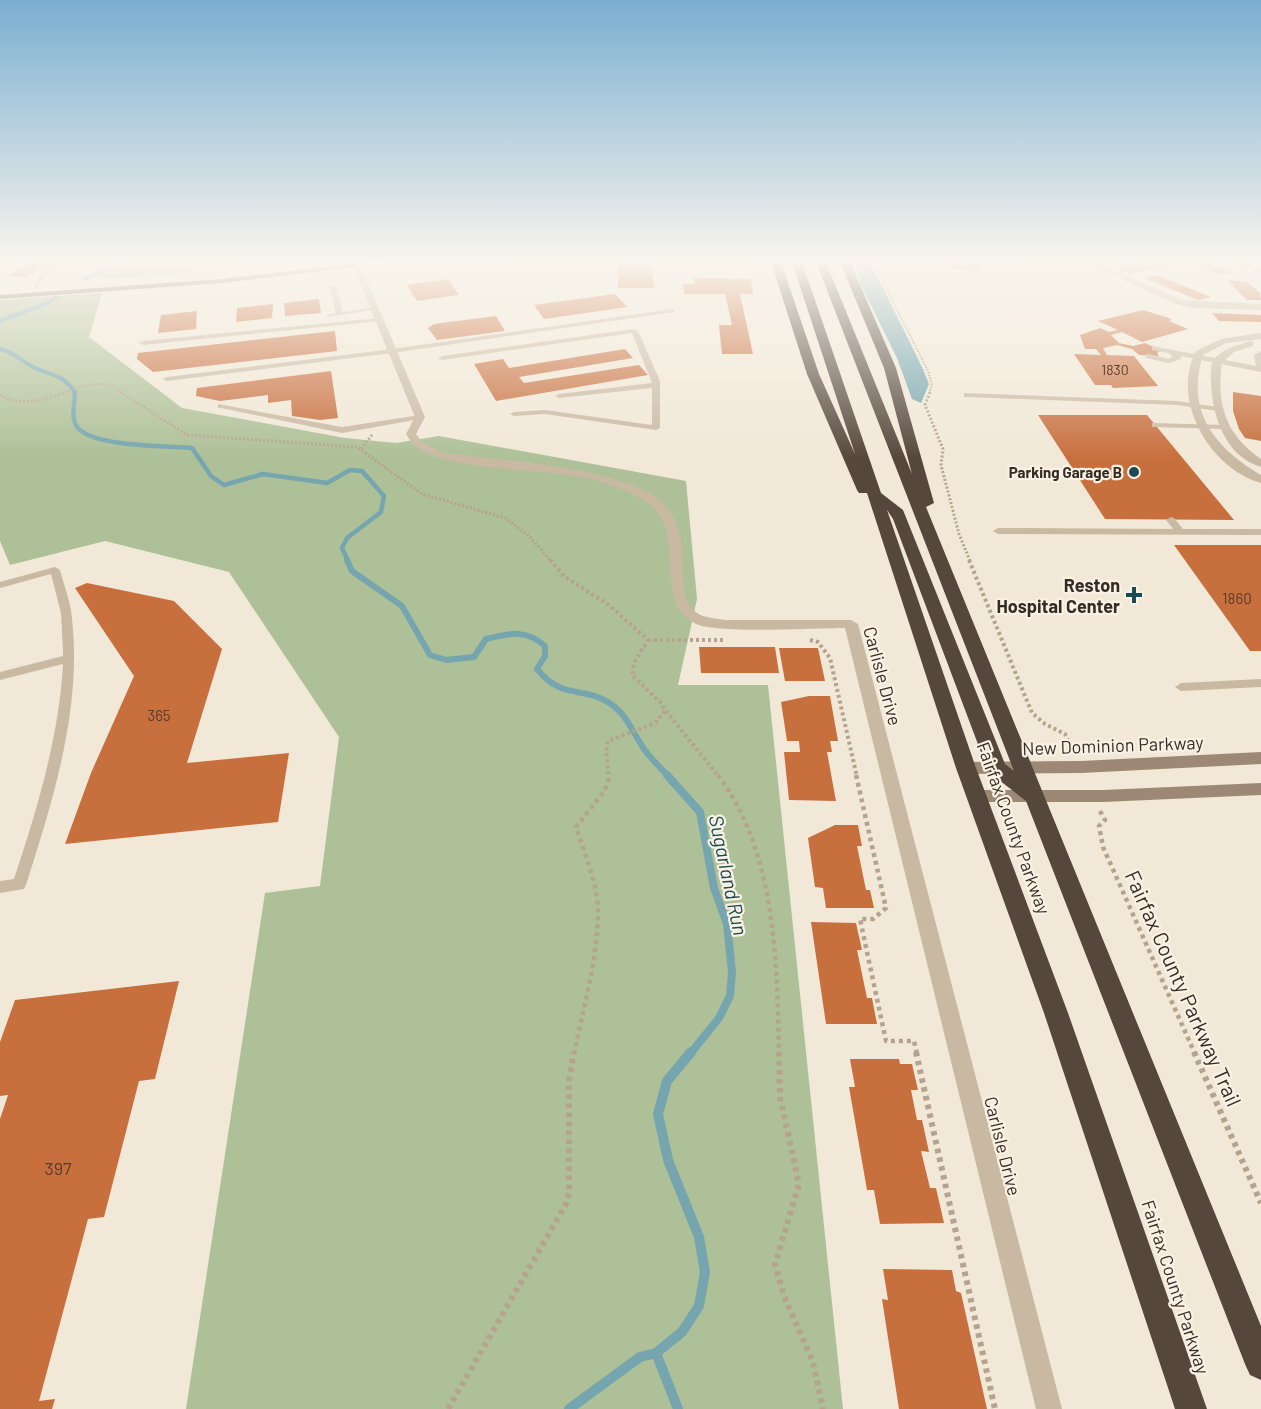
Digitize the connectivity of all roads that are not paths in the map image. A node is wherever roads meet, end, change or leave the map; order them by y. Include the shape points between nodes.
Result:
1 (241, 328) edge
2 (263, 328) edge
3 (382, 328) edge
4 (555, 328) edge
5 (799, 328) edge
6 (819, 328) edge
7 (847, 328) edge
8 (873, 328) edge
9 (216, 329) dead end
10 (1261, 336) edge
11 (143, 343) dead end
12 (1261, 343) edge
13 (1155, 348) dead end
14 (392, 351) junction
15 (1261, 354) edge
16 (1149, 356) dead end
17 (1174, 357) junction
18 (442, 358) dead end
19 (1196, 361) junction
20 (1217, 362) junction
21 (1261, 370) edge
22 (167, 379) dead end
23 (656, 385) junction
24 (967, 395) dead end
25 (559, 396) dead end
26 (1193, 405) junction
27 (221, 406) dead end
28 (1218, 409) junction
29 (514, 414) dead end
30 (420, 417) junction
31 (1155, 425) dead end
32 (1199, 426) junction
33 (1223, 427) junction
34 (1244, 453) junction
35 (1261, 456) edge
36 (1261, 464) edge
37 (1261, 480) edge
38 (877, 496) junction
39 (1171, 520) dead end
40 (998, 531) dead end
41 (1261, 532) edge
42 (1181, 533) junction
43 (903, 579) junction
44 (947, 581) junction
45 (0, 585) edge
46 (67, 659) junction
47 (0, 676) edge
48 (1261, 683) edge
49 (1181, 687) dead end
50 (1261, 758) edge
51 (966, 768) junction
52 (997, 768) junction
53 (1023, 768) junction
54 (1261, 789) edge
55 (976, 796) junction
56 (1034, 796) junction
57 (0, 887) edge
58 (1261, 1364) edge
59 (1049, 1409) edge
60 (1191, 1409) edge

1 - 9 lane
2 - 11 lane
3 - 14 street, Carlisle Drive
4 - 14 lane
5 - 43 highway via 827,411
6 - 38 highway, Fairfax County Parkway
7 - 44 highway, Fairfax County Parkway
8 - 44 highway via 890,368
10 - 19 street via 1213,344 1199,353
12 - 20 street via 1231,350
13 - 17 lane
14 - 22 lane
14 - 30 street, Carlisle Drive
15 - 21 lane
16 - 17 lane
17 - 19 lane
18 - 23 lane via 634,331
19 - 20 lane
19 - 26 street
20 - 21 lane
20 - 28 street
23 - 25 lane
23 - 29 lane via 656,428 545,412
24 - 26 lane
26 - 28 lane
26 - 32 street
27 - 30 lane via 342,430
28 - 33 street
30 - 59 street, Carlisle Drive via 411,434 425,449 442,456 609,480 660,507 675,534 680,597 686,611 701,621 851,624
31 - 32 lane
32 - 33 lane
32 - 37 street via 1231,460
33 - 34 street
34 - 35 lane
34 - 36 street
38 - 43 highway, Fairfax County Parkway
38 - 52 highway via 896,510 900,519
39 - 42 lane
40 - 42 lane
41 - 42 lane
43 - 51 highway, Fairfax County Parkway
44 - 53 highway, Fairfax County Parkway
45 - 46 lane via 55,570 67,620
46 - 47 lane
46 - 57 lane via 61,726 45,805 19,885
48 - 49 lane
50 - 53 main road, New Dominion Parkway
51 - 52 main road, New Dominion Parkway
51 - 55 highway, Fairfax County Parkway
52 - 53 main road, New Dominion Parkway
52 - 56 highway
53 - 56 highway, Fairfax County Parkway
54 - 56 main road
55 - 56 main road
55 - 60 highway, Fairfax County Parkway via 1056,1013
56 - 58 highway, Fairfax County Parkway

